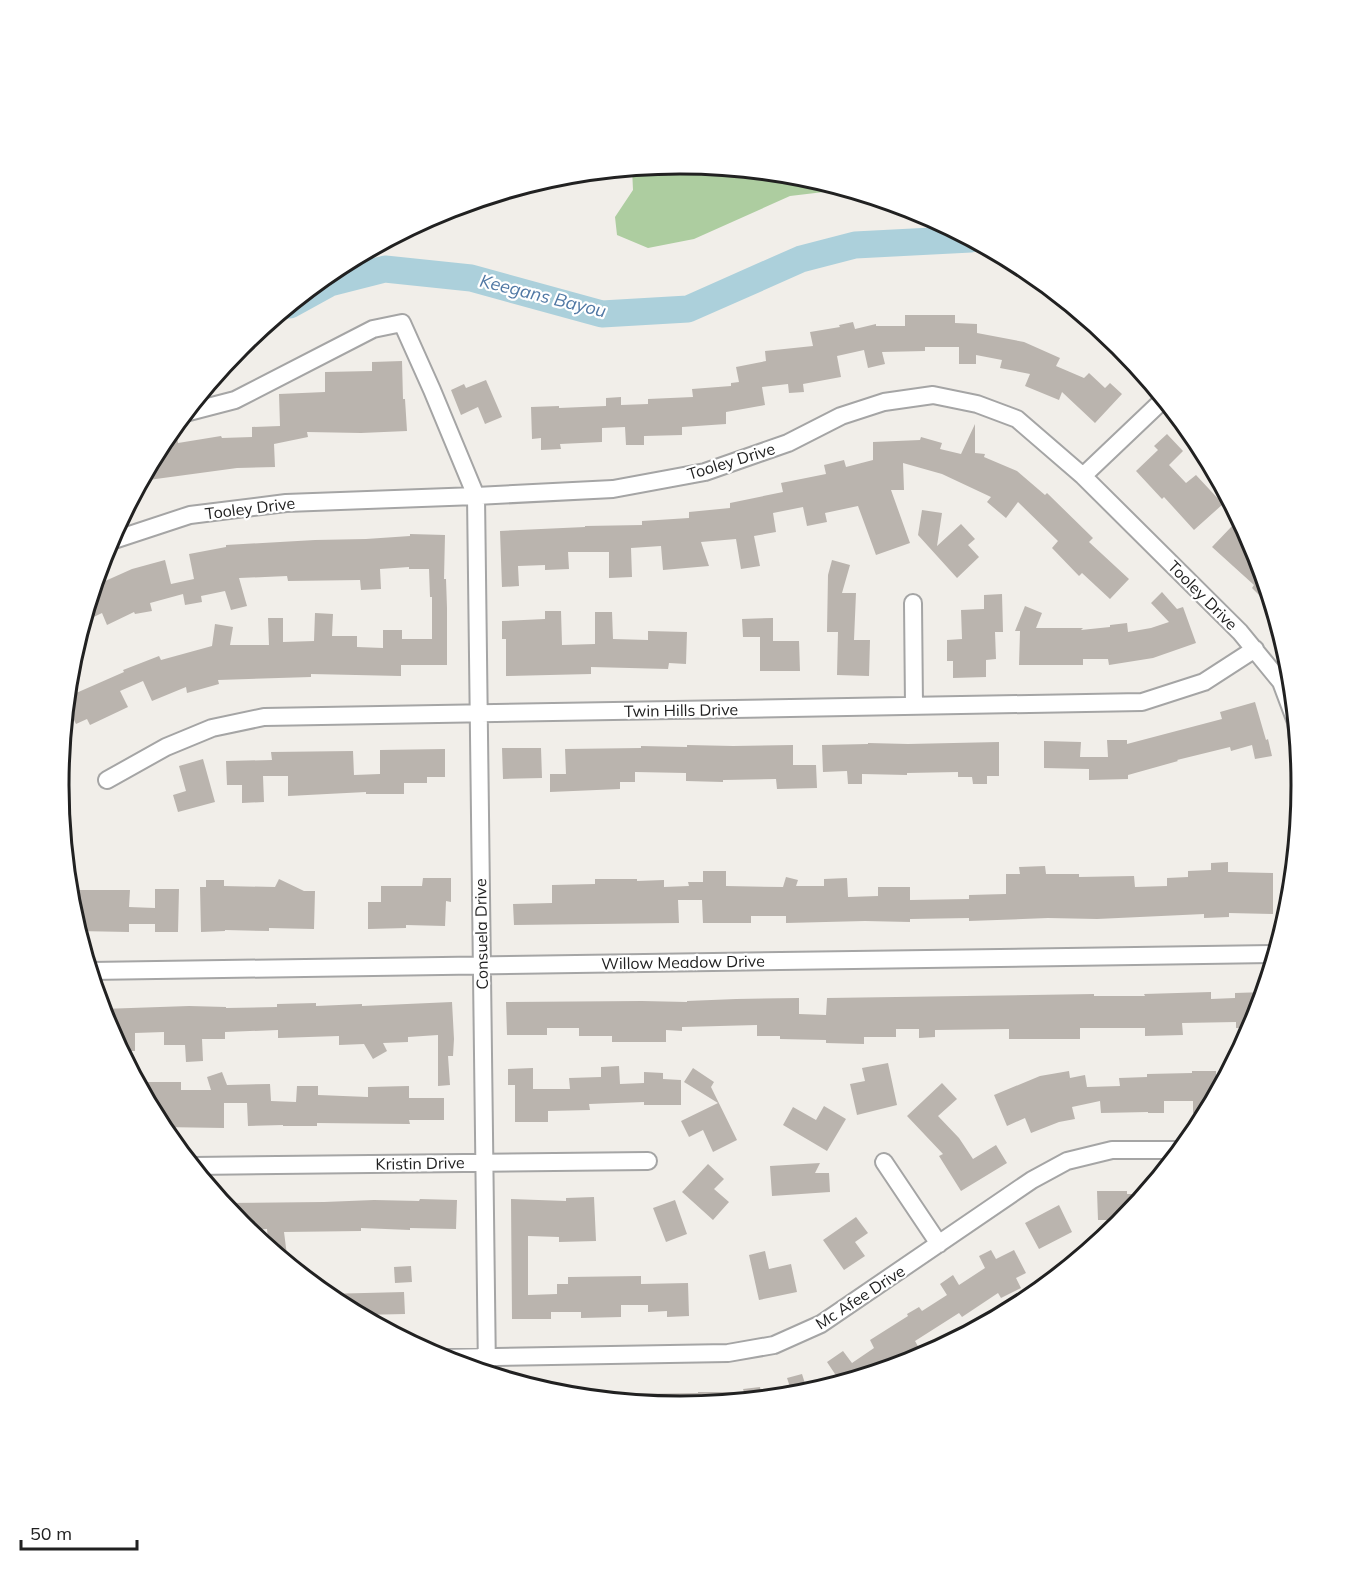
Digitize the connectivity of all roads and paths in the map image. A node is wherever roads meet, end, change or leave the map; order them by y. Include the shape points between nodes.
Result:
1 (1159, 404) edge
2 (198, 410) edge
3 (1083, 476) junction
4 (476, 496) junction
5 (122, 537) edge
6 (913, 603) dead end
7 (1255, 649) junction
8 (1285, 692) edge
9 (914, 706) junction
10 (478, 714) junction
11 (107, 780) dead end
12 (1268, 954) edge
13 (482, 965) junction
14 (98, 971) edge
15 (1171, 1150) edge
16 (648, 1161) dead end
17 (884, 1162) dead end
18 (484, 1163) junction
19 (202, 1166) edge
20 (939, 1244) junction
21 (487, 1365) edge

1 - 3 street
2 - 4 street via 235,400 373,329 402,323
3 - 4 street, Tooley Drive via 1017,419 977,404 933,395 884,402 841,416 788,443 705,472 613,489
3 - 7 street, Tooley Drive
4 - 5 street, Tooley Drive via 276,504 190,515
4 - 10 street, Consuela Drive
6 - 9 street
7 - 8 street, Tooley Drive
7 - 9 street, Twin Hills Drive via 1204,682 1142,702
9 - 10 street, Twin Hills Drive
10 - 11 street, Twin Hills Drive via 264,717 212,728 166,747
10 - 13 street, Consuela Drive
12 - 13 street, Willow Meadow Drive
13 - 14 street, Willow Meadow Drive
13 - 18 street, Consuela Drive
15 - 20 street, Mc Afee Drive via 1112,1150 1067,1161 1032,1180
16 - 18 street, Kristin Drive
17 - 20 street
18 - 19 street, Kristin Drive
18 - 21 street, Consuela Drive
20 - 21 street, Mc Afee Drive via 821,1324 774,1344 728,1353

